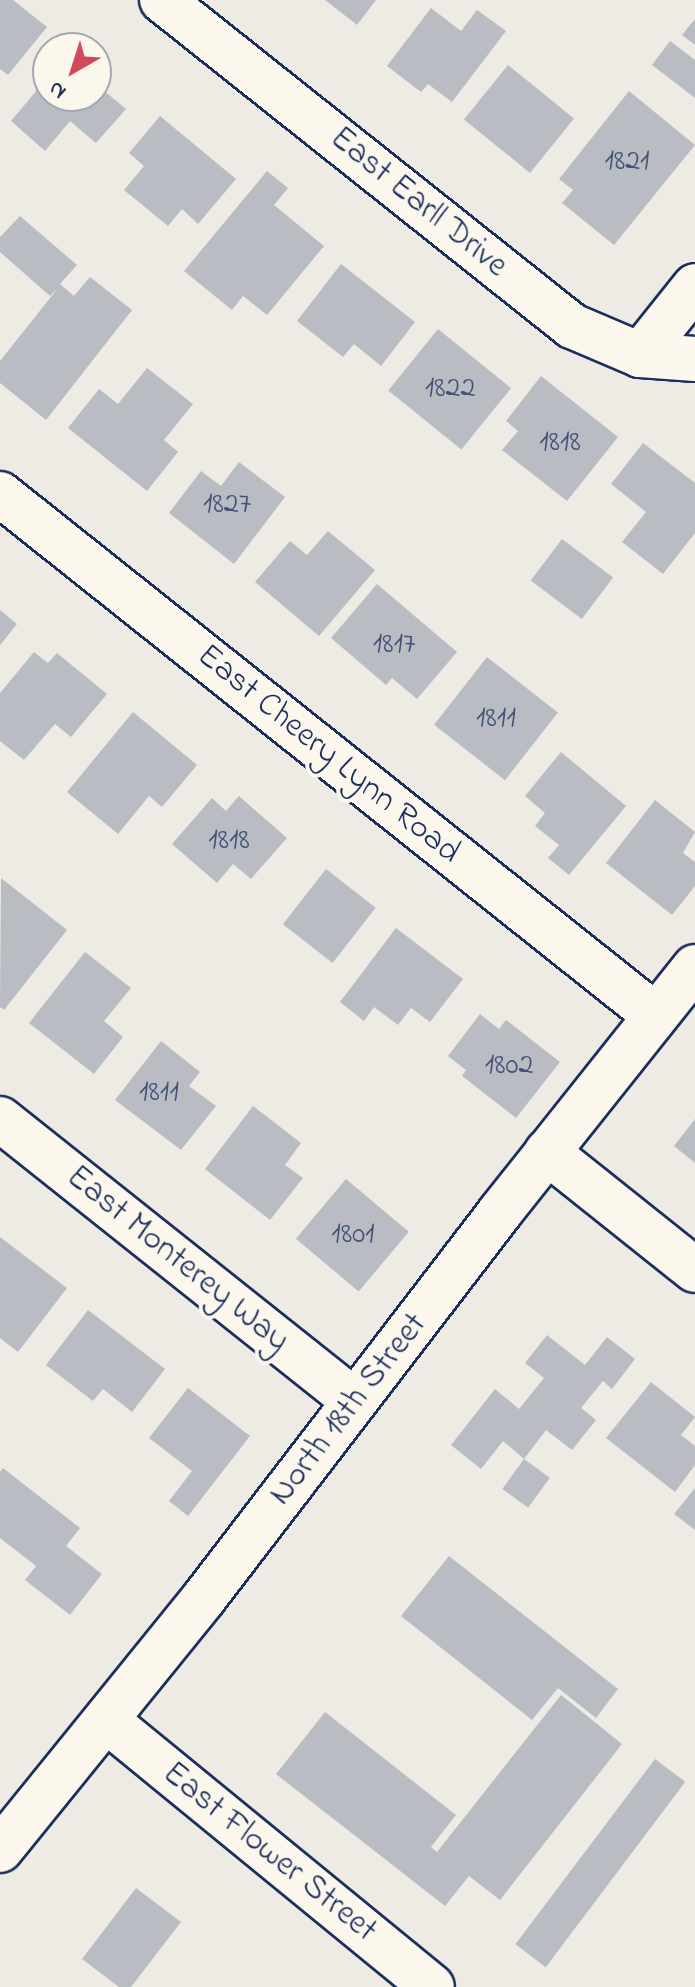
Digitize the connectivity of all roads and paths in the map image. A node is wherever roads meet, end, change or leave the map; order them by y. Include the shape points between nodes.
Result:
1 (162, 0) edge
2 (695, 286) edge
3 (640, 355) junction
4 (695, 359) edge
5 (0, 494) edge
6 (695, 967) edge
7 (656, 1016) junction
8 (0, 1119) edge
9 (547, 1152) junction
10 (695, 1270) edge
11 (355, 1401) junction
12 (106, 1720) junction
13 (0, 1850) edge
14 (432, 1987) edge

1 - 3 street, East Earll Drive via 572,326
2 - 3 street
3 - 4 street, East Earll Drive
5 - 7 street, East Cheery Lynn Road
6 - 7 street, North 18th Street
7 - 9 street, North 18th Street
8 - 11 street, East Monterey Way
9 - 10 street
9 - 11 street, North 18th Street
11 - 12 street, North 18th Street
12 - 13 street, North 18th Street
12 - 14 street, East Flower Street

